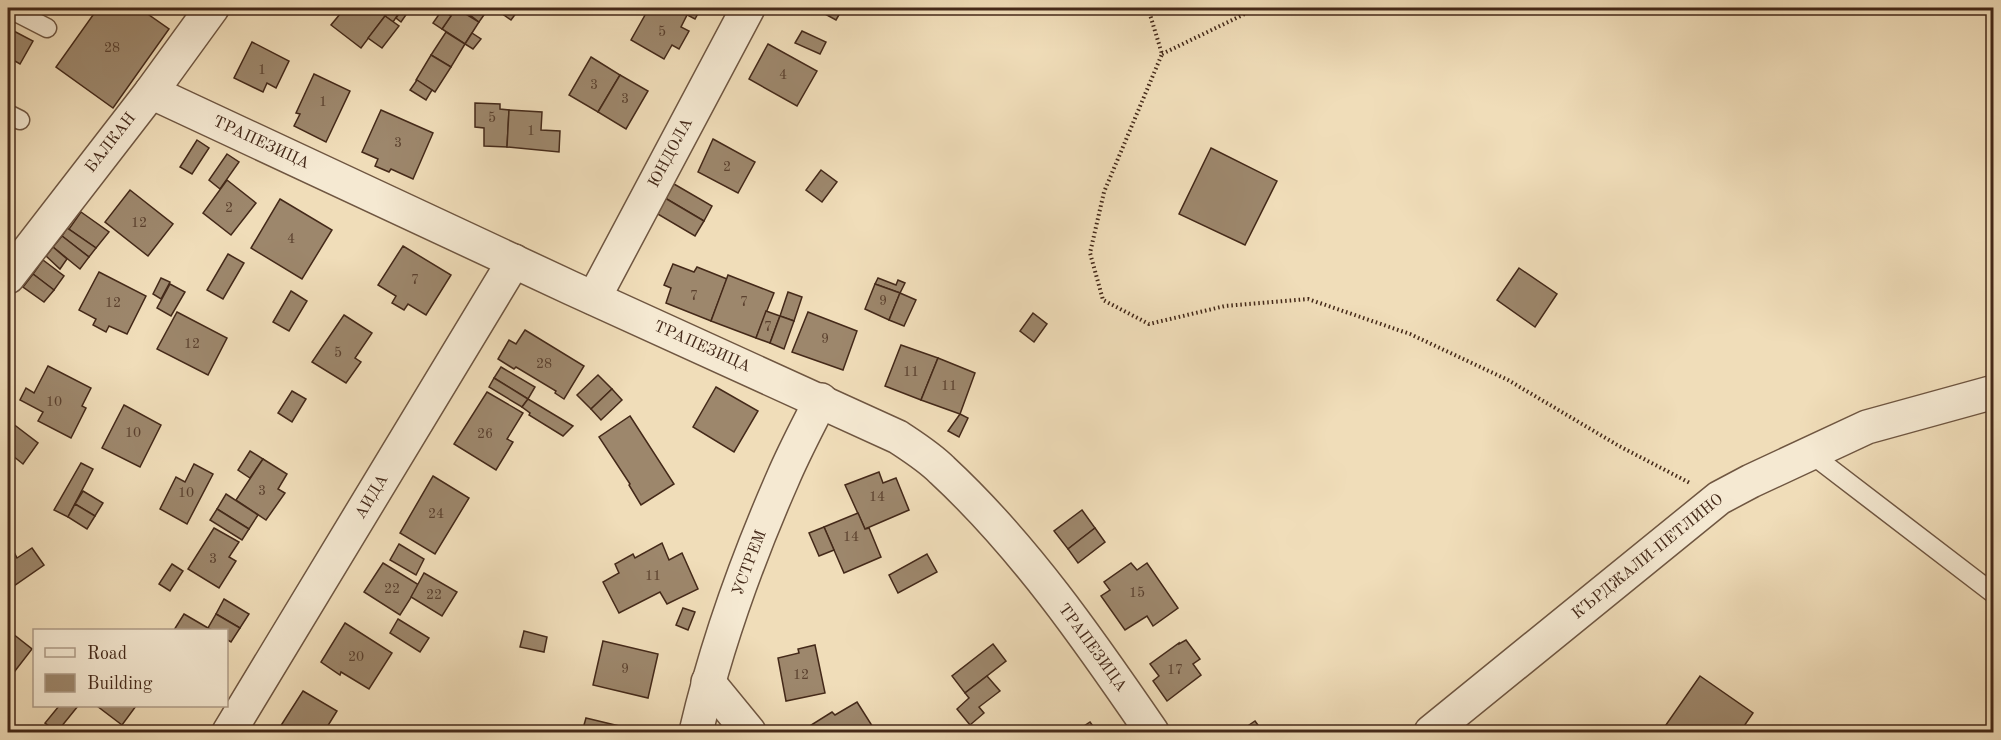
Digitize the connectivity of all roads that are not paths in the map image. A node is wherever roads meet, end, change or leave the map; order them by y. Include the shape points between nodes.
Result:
1 (8, 8) edge
2 (212, 8) edge
3 (748, 8) edge
4 (47, 28) dead end
5 (151, 92) junction
6 (514, 261) junction
7 (8, 277) edge
8 (594, 298) junction
9 (1994, 392) edge
10 (821, 400) junction
11 (1810, 453) junction
12 (1994, 594) edge
13 (708, 682) junction
14 (229, 732) edge
15 (696, 732) edge
16 (749, 732) edge
17 (1152, 732) edge
18 (1431, 732) edge

1 - 4 lane
2 - 5 street, БАЛКАН
3 - 8 street, ЮНДОЛА
5 - 6 street, ТРАПЕЗИЦА
5 - 7 street, БАЛКАН
6 - 8 street, ТРАПЕЗИЦА
6 - 14 street, АИДА
8 - 10 street, ТРАПЕЗИЦА
9 - 11 street, КЪРДЖАЛИ-ПЕТЛИНО via 1867,427
10 - 13 street, УСТРЕМ via 783,478
10 - 17 street, ТРАПЕЗИЦА via 898,437 941,468 999,527 1090,642
11 - 12 lane
11 - 18 street, КЪРДЖАЛИ-ПЕТЛИНО via 1719,498
13 - 15 street, УСТРЕМ
13 - 16 street

